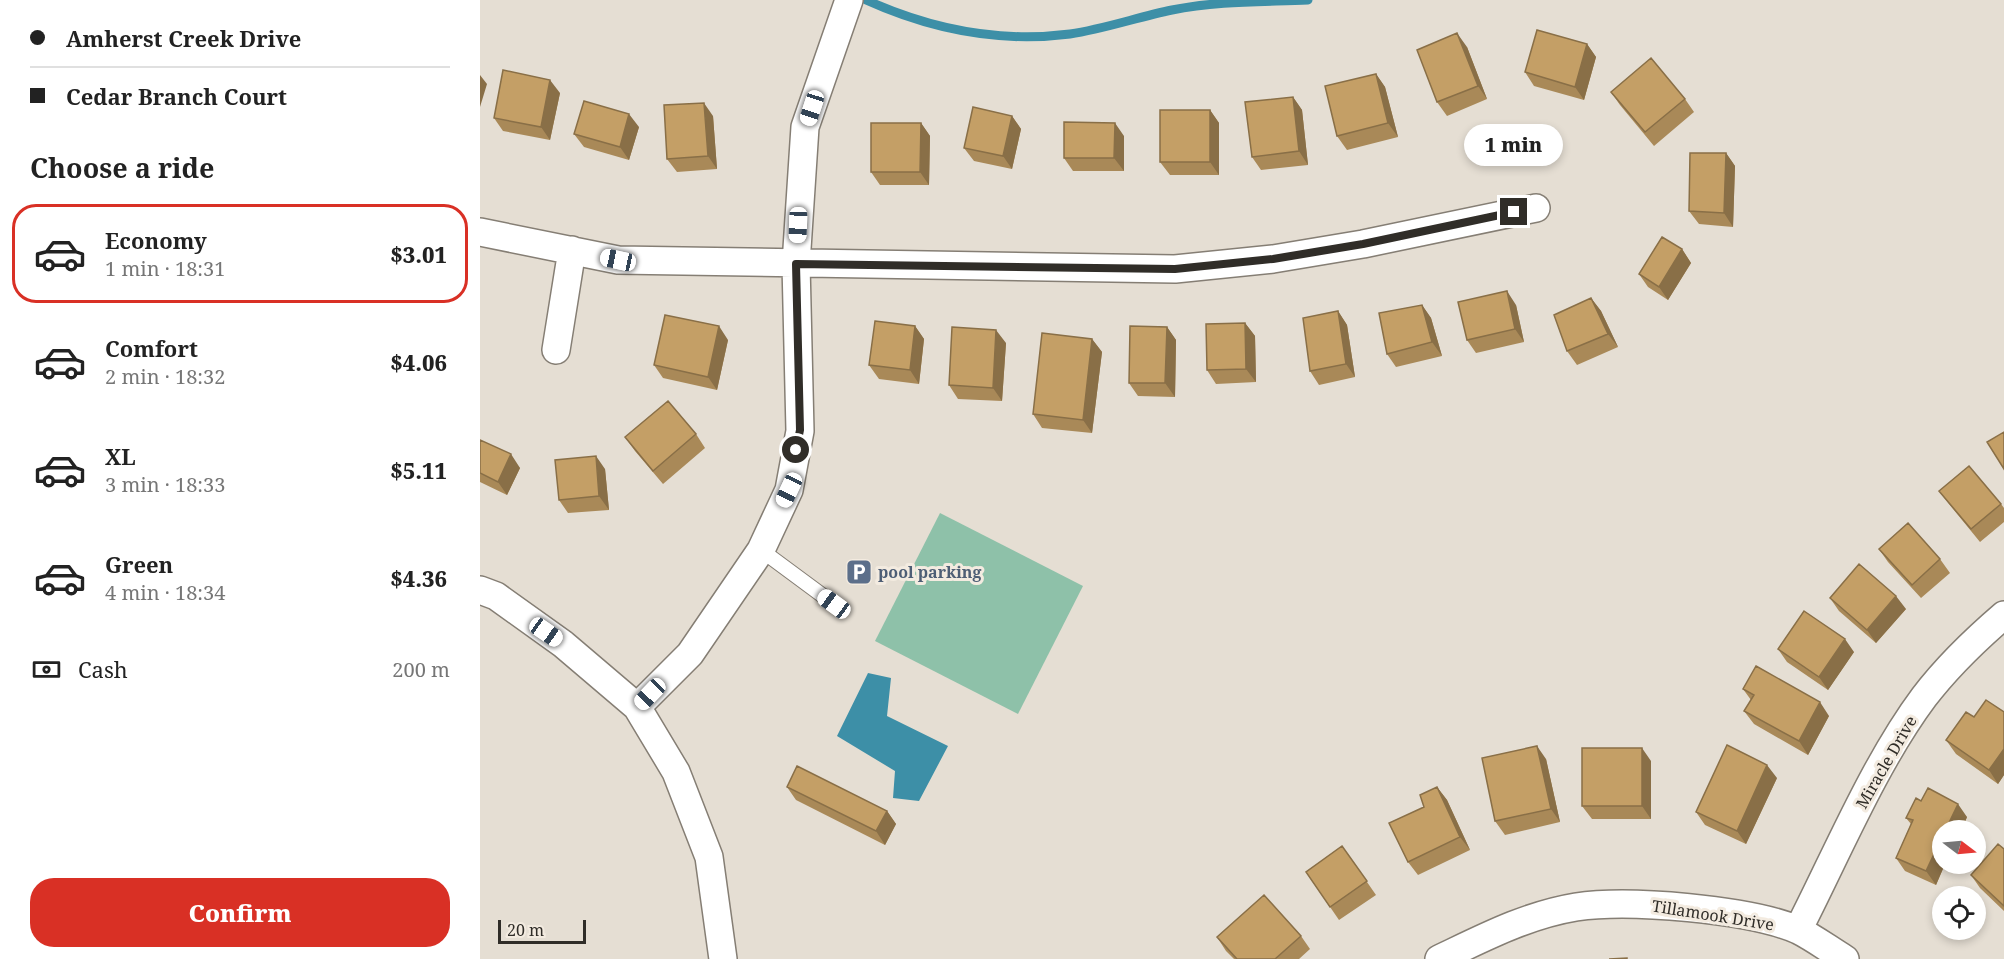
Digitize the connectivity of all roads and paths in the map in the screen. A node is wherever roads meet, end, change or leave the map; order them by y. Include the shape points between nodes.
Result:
1 (849, 0) edge
2 (1536, 208) dead end
3 (480, 232) edge
4 (572, 250) junction
5 (796, 264) junction
6 (556, 350) dead end
7 (761, 550) junction
8 (480, 590) edge
9 (834, 604) dead end
10 (2004, 615) edge
11 (637, 707) junction
12 (1798, 930) junction
13 (723, 959) edge
14 (1439, 959) edge
15 (1845, 959) edge

1 - 5 street via 805,128
2 - 5 street via 1363,244 1273,259 1175,269
3 - 4 street
4 - 5 street via 618,260
4 - 6 street
5 - 7 street via 800,430 789,490
7 - 9 lane
7 - 11 street via 690,654
8 - 11 street via 496,596 563,644
10 - 12 street, Miracle Drive via 1924,697 1877,774
11 - 13 street via 676,772 709,857
12 - 14 street, Tillamook Drive via 1765,920 1645,904 1576,907 1509,925
12 - 15 street, Tillamook Drive

